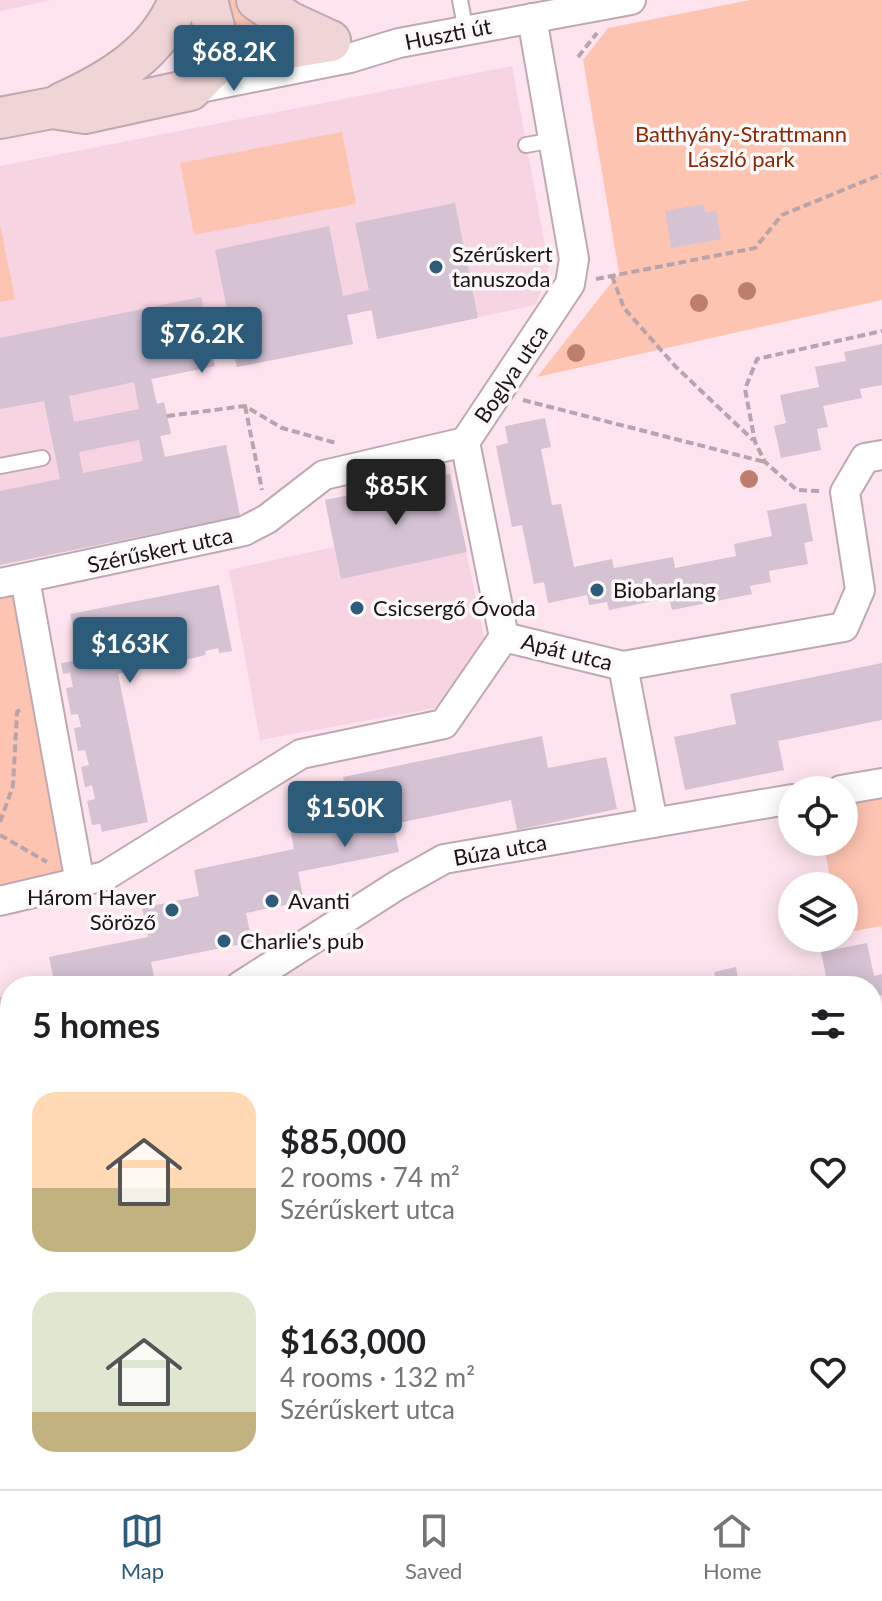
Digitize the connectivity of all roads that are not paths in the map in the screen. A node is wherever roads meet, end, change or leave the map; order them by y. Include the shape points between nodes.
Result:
1 (179, 0) edge
2 (207, 0) edge
3 (257, 0) edge
4 (460, 0) edge
5 (631, 0) edge
6 (532, 18) junction
7 (466, 32) junction
8 (330, 41) junction
9 (399, 43) junction
10 (222, 58) junction
11 (268, 75) junction
12 (106, 83) junction
13 (190, 90) junction
14 (52, 108) junction
15 (0, 118) edge
16 (465, 442) junction
17 (882, 455) edge
18 (42, 458) dead end
19 (0, 466) edge
20 (13, 581) edge
21 (504, 637) junction
22 (623, 666) junction
23 (882, 783) edge
24 (858, 787) edge
25 (778, 801) edge
26 (653, 823) junction
27 (80, 883) junction
28 (0, 901) edge
29 (256, 976) edge

1 - 12 street via 153,41
2 - 10 street
3 - 8 street
4 - 7 lane
5 - 6 street, Huszti út
6 - 7 street, Huszti út
6 - 16 street, Boglya utca via 540,143 574,259 570,284
7 - 9 street, Huszti út
8 - 9 street
8 - 10 street
9 - 11 street, Huszti út
10 - 11 street, Huszti út
10 - 12 street
10 - 13 street
11 - 13 street, Huszti út
12 - 14 street
13 - 14 street, Huszti út via 85,113
14 - 15 street, Huszti út
16 - 20 street, Szérűskert utca via 324,475 244,531
16 - 21 street, Boglya utca
17 - 22 street, Apát utca via 865,458 845,492 860,590 844,627
18 - 19 lane
20 - 27 street, Szérűskert utca via 47,693
21 - 22 street, Apát utca
21 - 27 street, Apát utca via 444,724 301,754 105,876
22 - 26 street
23 - 24 street
25 - 26 street, Búza utca
26 - 29 street, Búza utca via 444,859
27 - 28 street, Apát utca

